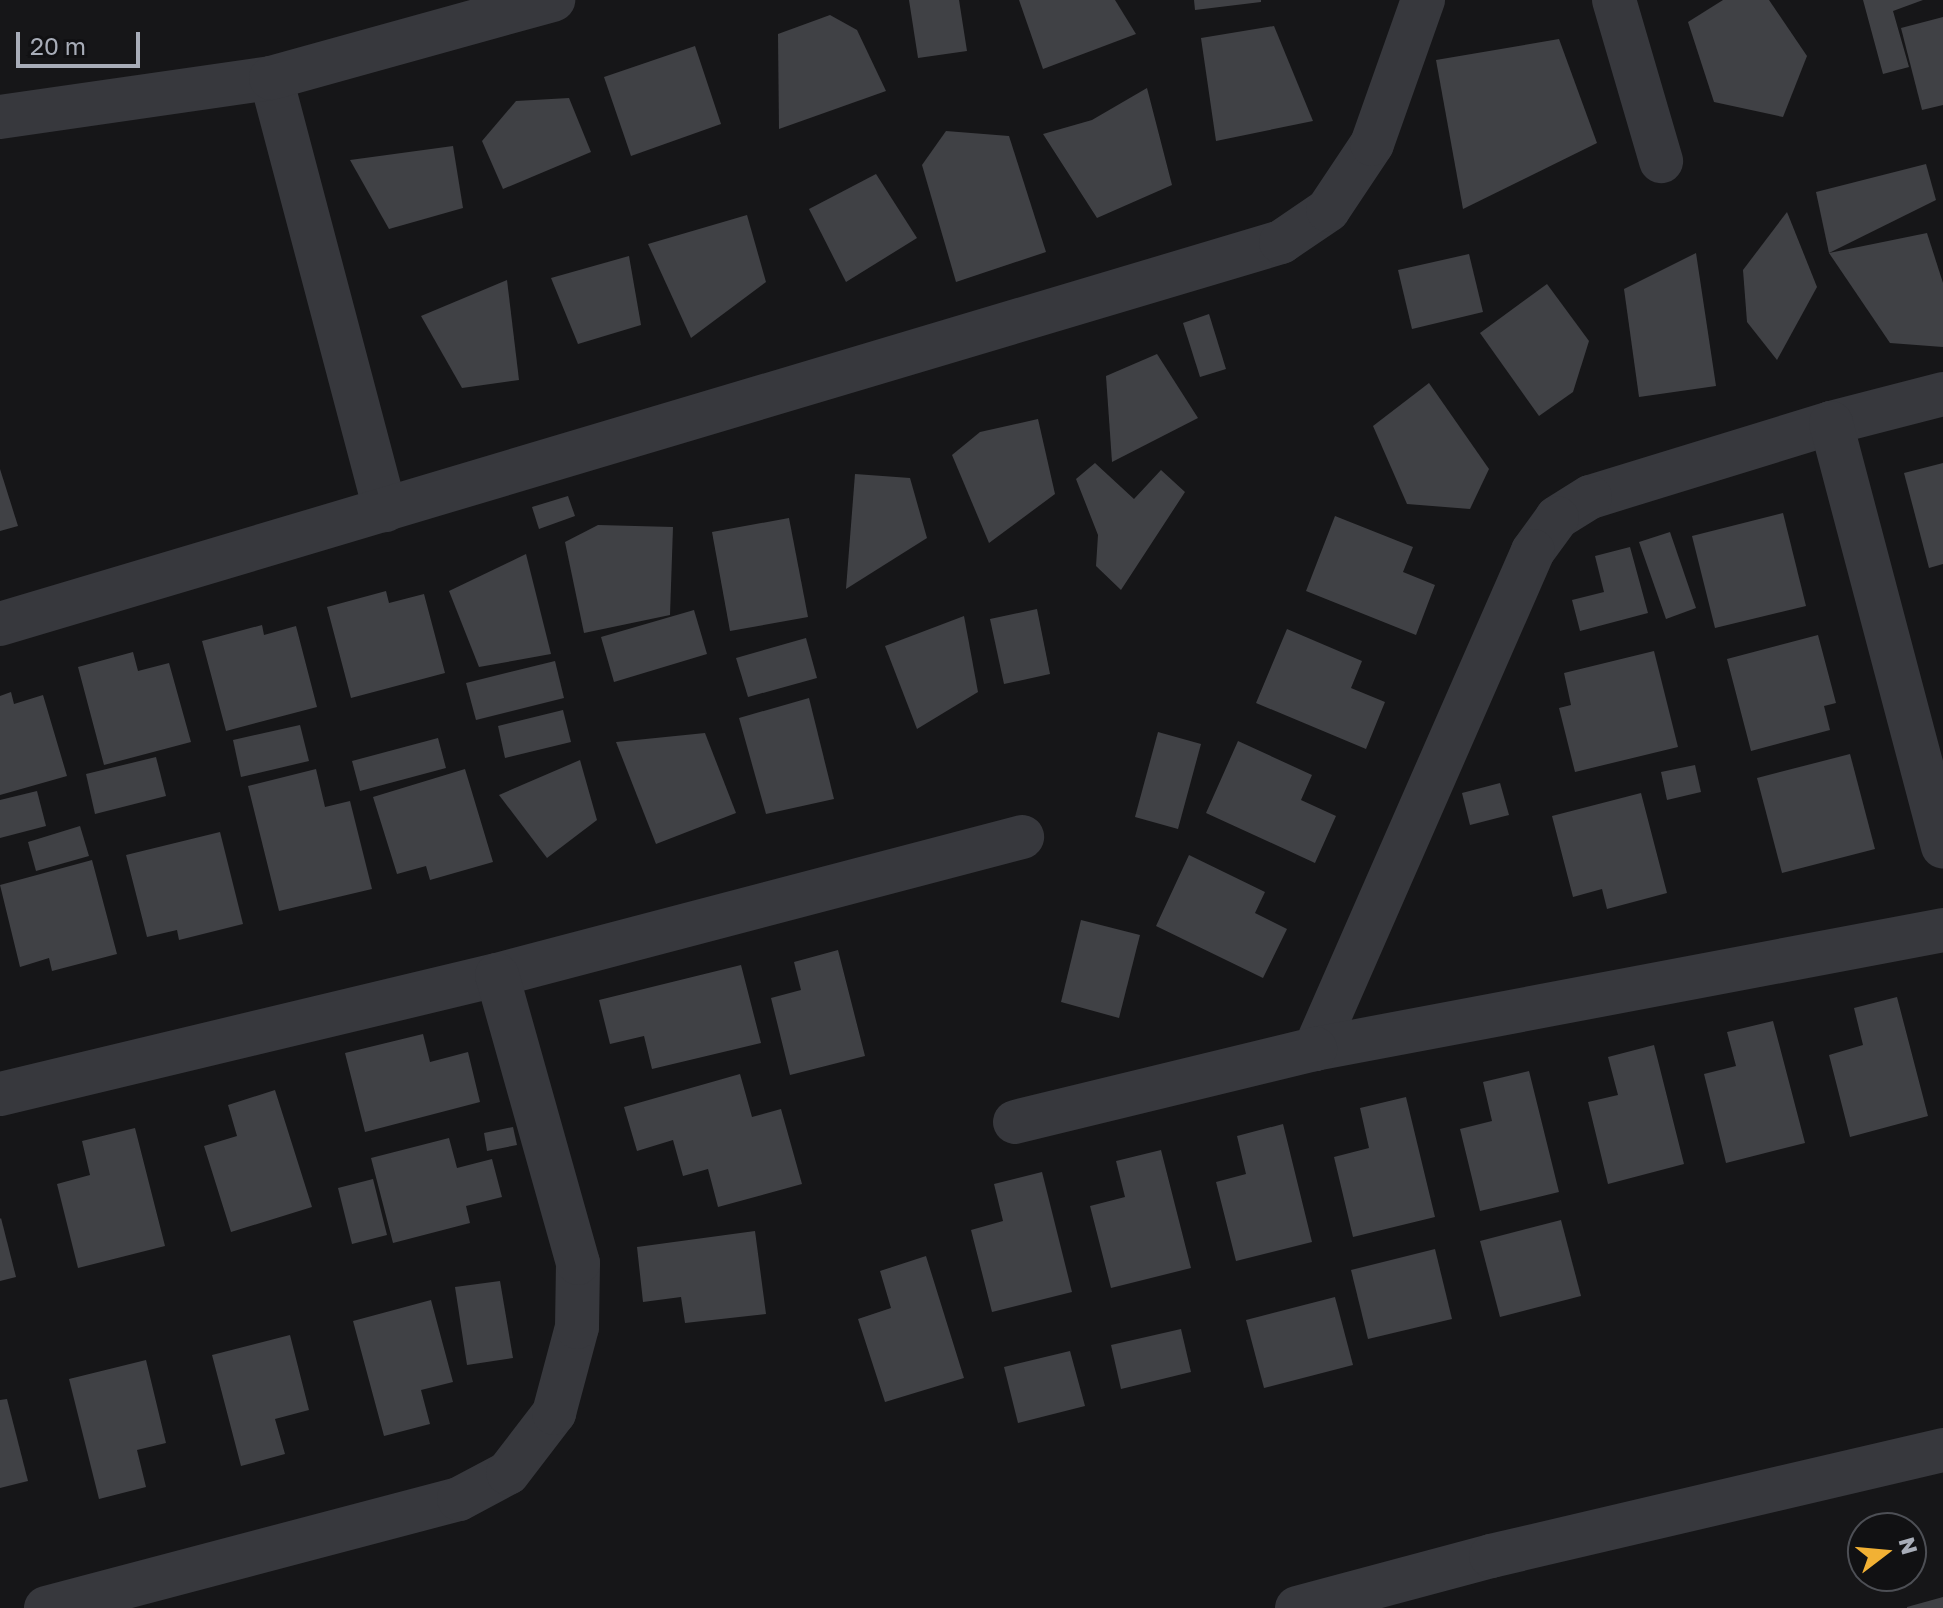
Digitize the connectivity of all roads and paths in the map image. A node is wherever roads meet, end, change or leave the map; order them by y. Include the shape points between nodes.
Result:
1 (553, 0) edge
2 (1423, 0) edge
3 (1614, 0) edge
4 (271, 78) junction
5 (0, 117) edge
6 (1661, 161) dead end
7 (1943, 394) edge
8 (1831, 423) junction
9 (385, 510) junction
10 (0, 624) edge
11 (1022, 837) dead end
12 (1943, 846) edge
13 (1943, 930) edge
14 (497, 975) junction
15 (1315, 1049) junction
16 (0, 1094) edge
17 (1015, 1122) dead end
18 (1943, 1450) edge
19 (46, 1608) edge
20 (1297, 1608) edge

1 - 4 street
2 - 9 street via 1372,144 1328,210 1281,242
3 - 6 street
4 - 5 street
4 - 9 street
7 - 8 street
8 - 12 street
8 - 15 street via 1590,497 1557,518 1533,551
9 - 10 street
11 - 14 street
13 - 15 street
14 - 16 street
14 - 19 street via 578,1263 577,1327 554,1413 508,1473 459,1499
15 - 17 street
18 - 20 street via 1491,1556

